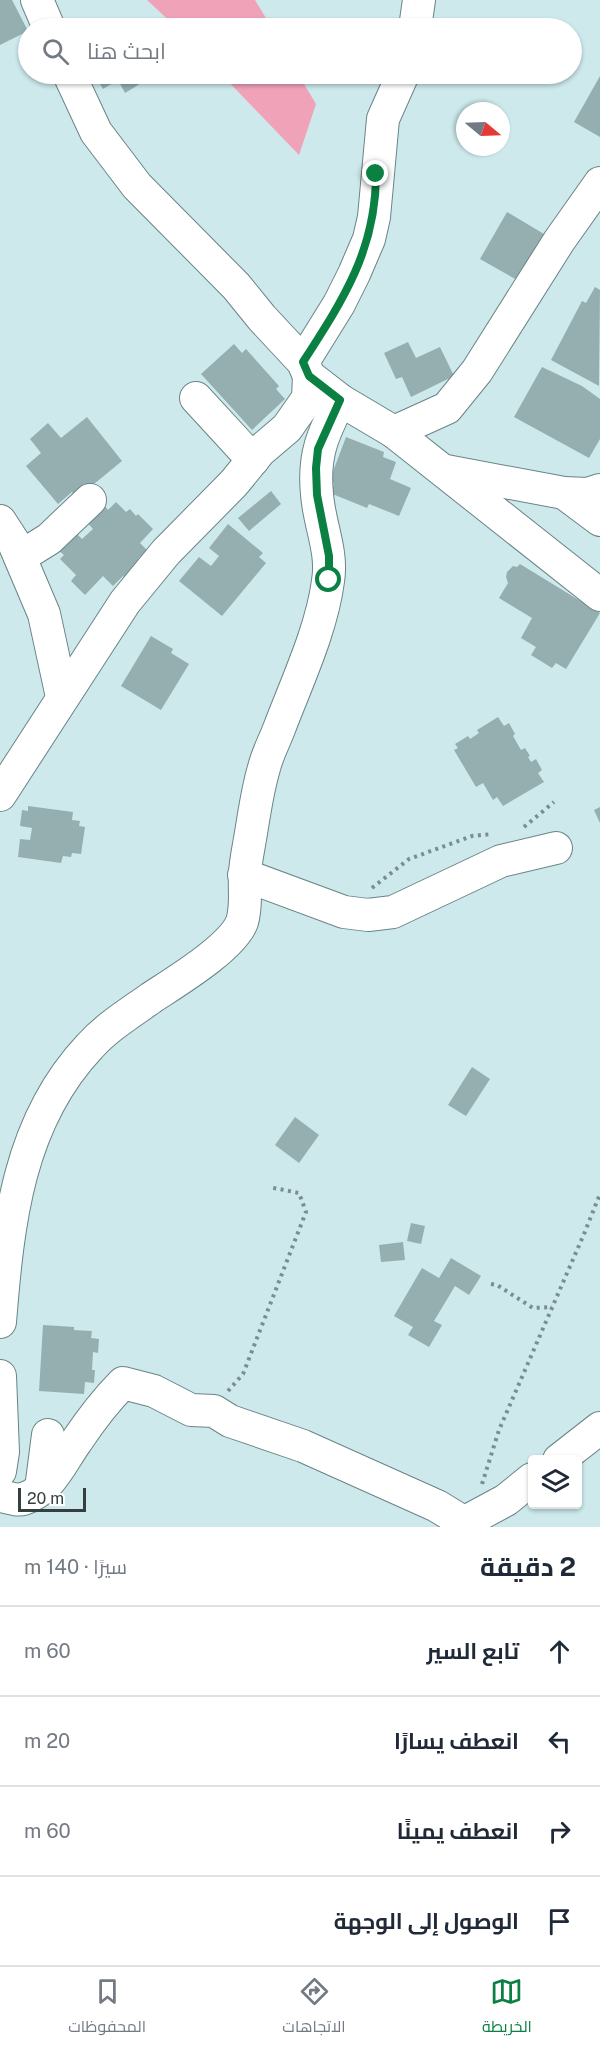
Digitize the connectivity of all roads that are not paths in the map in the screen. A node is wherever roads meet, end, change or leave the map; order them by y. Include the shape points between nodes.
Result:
1 (36, 0) edge
2 (419, 0) edge
3 (44, 18) edge
4 (416, 18) edge
5 (74, 84) edge
6 (399, 84) edge
7 (600, 183) edge
8 (306, 369) junction
9 (196, 398) dead end
10 (340, 400) junction
11 (394, 432) junction
12 (253, 460) junction
13 (442, 470) junction
14 (600, 490) edge
15 (564, 493) junction
16 (90, 500) dead end
17 (600, 520) edge
18 (0, 521) edge
19 (20, 557) junction
20 (600, 596) edge
21 (62, 697) junction
22 (0, 795) edge
23 (556, 848) dead end
24 (244, 875) junction
25 (0, 1322) edge
26 (0, 1376) edge
27 (600, 1428) edge
28 (48, 1435) dead end
29 (565, 1455) edge
30 (0, 1471) edge
31 (528, 1482) edge
32 (41, 1489) junction
33 (0, 1496) edge
34 (464, 1522) edge

1 - 3 street
2 - 4 street
5 - 8 street via 96,132 137,186 236,286
6 - 8 street via 383,120 369,239
7 - 11 street via 477,370 447,408
8 - 10 street
8 - 12 street via 308,398 287,428
9 - 12 street
10 - 11 street
10 - 24 street via 318,449 316,468 329,580 310,647 264,765
11 - 13 street
12 - 21 street via 166,552 125,603
13 - 15 street
13 - 20 street
14 - 15 street
15 - 17 street
16 - 19 street via 49,539
18 - 19 street
19 - 21 street via 44,614
21 - 22 street
23 - 24 street via 501,861 393,912 368,915 344,912
24 - 25 street via 246,903 241,924 228,942 111,1026 90,1046 59,1085 37,1124 9,1228
26 - 30 street
27 - 29 street
28 - 32 street
31 - 34 street via 506,1500
32 - 33 street via 21,1500
32 - 34 street via 58,1472 74,1444 123,1383 154,1391 191,1410 214,1411 230,1421 303,1446

